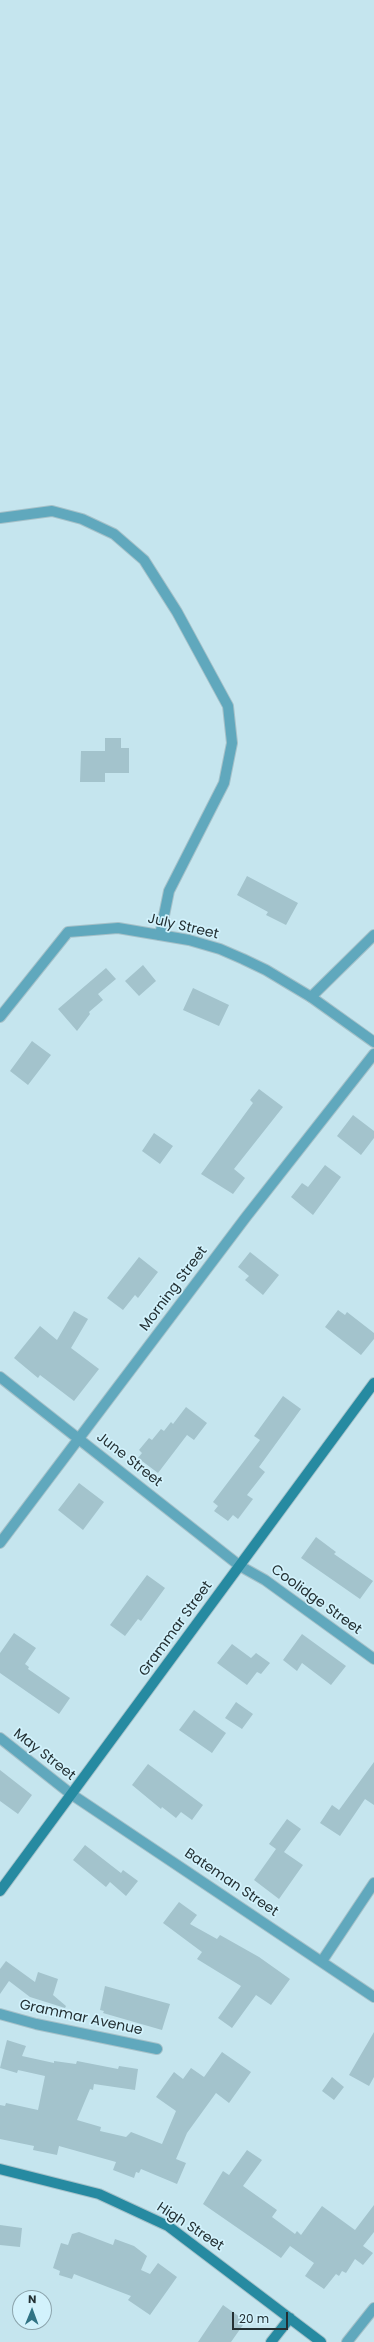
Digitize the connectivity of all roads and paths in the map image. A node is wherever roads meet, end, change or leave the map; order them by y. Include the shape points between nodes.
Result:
1 (0, 518) edge
2 (160, 935) junction
3 (374, 935) edge
4 (311, 997) junction
5 (0, 1017) edge
6 (374, 1042) edge
7 (374, 1054) edge
8 (0, 1377) edge
9 (374, 1383) edge
10 (78, 1438) junction
11 (0, 1543) edge
12 (240, 1566) junction
13 (374, 1659) edge
14 (0, 1738) edge
15 (71, 1794) junction
16 (374, 1883) edge
17 (0, 1891) edge
18 (322, 1961) junction
19 (374, 1997) edge
20 (0, 2014) edge
21 (157, 2049) dead end
22 (0, 2169) edge
23 (374, 2308) edge
24 (290, 2318) junction
25 (271, 2342) edge
26 (321, 2342) edge
27 (347, 2342) edge

1 - 2 street via 52,511 82,519 114,534 144,560 177,612 228,706 232,743 224,783 169,891
2 - 4 street, July Street via 189,940 220,950 266,970
2 - 5 street, July Street via 118,928 68,932
3 - 4 street
4 - 6 street, July Street
7 - 10 street, Morning Street via 272,1182
8 - 10 street, June Street
9 - 12 street, Grammar Street
10 - 11 street, Morning Street
10 - 12 street, June Street
12 - 13 street, Coolidge Street via 265,1580
12 - 15 street, Grammar Street
14 - 15 street, May Street
15 - 17 street, Grammar Street
15 - 18 street, Bateman Street
16 - 18 street
18 - 19 street, Bateman Street
20 - 21 street, Grammar Avenue
22 - 24 street, High Street via 94,2192 144,2213 168,2226 211,2256
23 - 27 street
24 - 25 street
24 - 26 street, High Street

